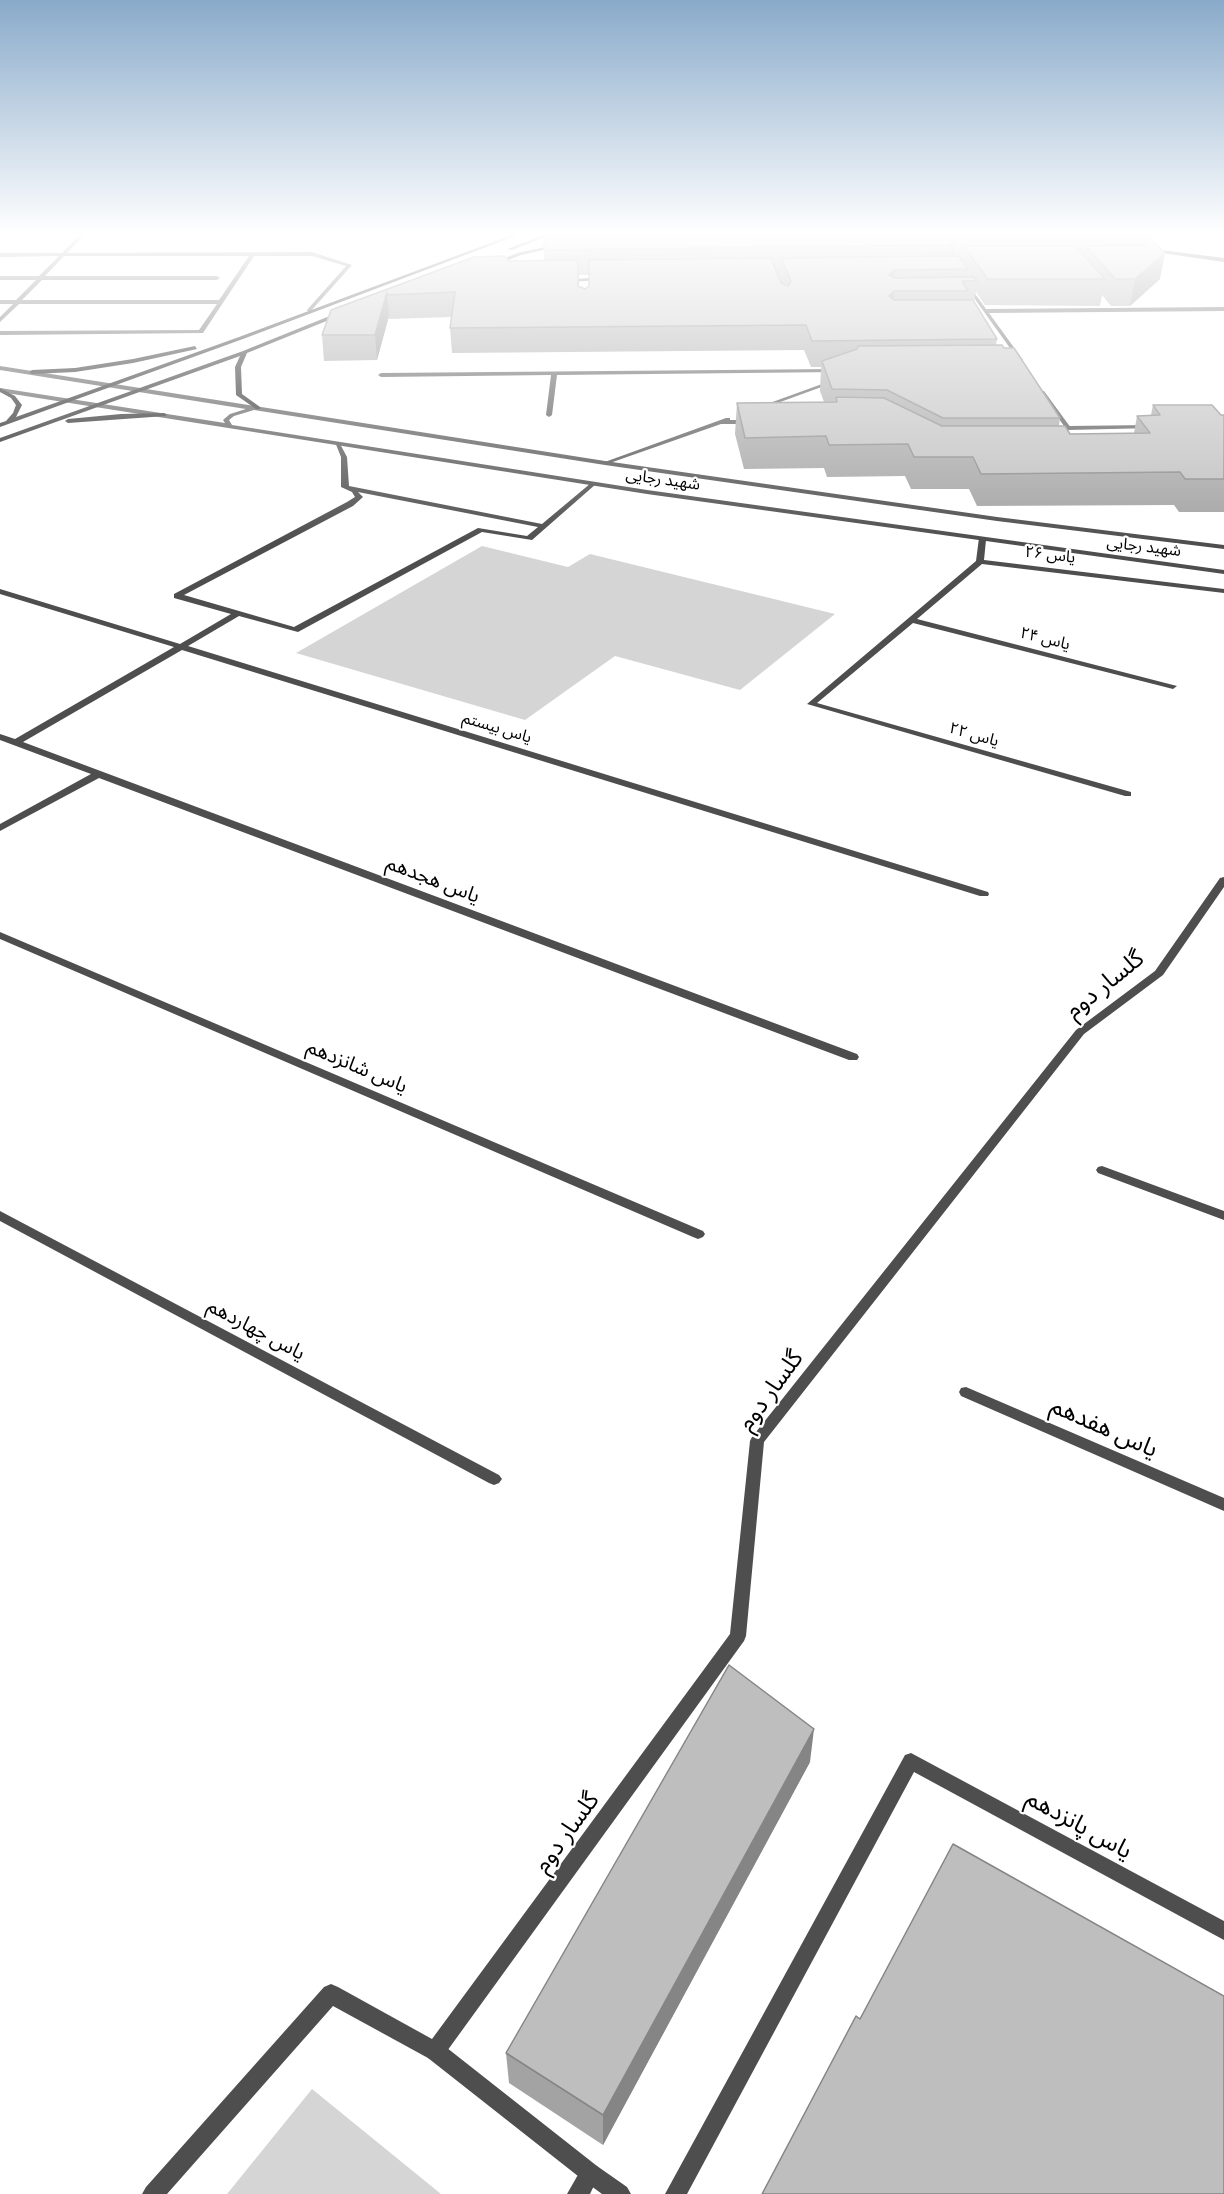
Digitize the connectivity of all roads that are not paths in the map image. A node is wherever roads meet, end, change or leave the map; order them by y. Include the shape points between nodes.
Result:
1 (282, 337) edge
2 (1004, 337) edge
3 (241, 338) joint
4 (245, 352) junction
5 (0, 368) edge
6 (1026, 369) edge
7 (810, 371) junction
8 (32, 372) junction
9 (554, 373) junction
10 (381, 375) dead end
11 (113, 384) junction
12 (822, 385) junction
13 (1038, 386) edge
14 (141, 389) junction
15 (0, 390) edge
16 (71, 399) junction
17 (99, 404) junction
18 (258, 408) junction
19 (755, 410) edge
20 (743, 414) edge
21 (164, 415) junction
22 (549, 415) dead end
23 (721, 422) junction
24 (756, 422) edge
25 (2, 424) edge
26 (37, 427) junction
27 (230, 427) junction
28 (1164, 427) edge
29 (0, 440) edge
30 (337, 443) junction
31 (605, 463) junction
32 (666, 472) junction
33 (593, 484) junction
34 (646, 486) junction
35 (344, 487) junction
36 (543, 526) junction
37 (982, 540) junction
38 (1224, 547) edge
39 (980, 562) junction
40 (1224, 572) edge
41 (0, 591) edge
42 (1224, 591) edge
43 (237, 614) junction
44 (911, 620) junction
45 (180, 646) junction
46 (1173, 686) dead end
47 (0, 737) edge
48 (15, 743) junction
49 (99, 774) junction
50 (1128, 794) dead end
51 (0, 828) edge
52 (1224, 880) edge
53 (984, 894) dead end
54 (0, 935) edge
55 (853, 1056) dead end
56 (1102, 1170) dead end
57 (0, 1215) edge
58 (1224, 1216) edge
59 (698, 1234) dead end
60 (966, 1392) dead end
61 (494, 1479) dead end
62 (1224, 1505) edge
63 (1224, 1931) edge
64 (435, 2051) junction
65 (590, 2173) junction
66 (153, 2194) edge
67 (578, 2194) edge
68 (620, 2194) edge
69 (676, 2194) edge

1 - 4 main road
2 - 6 street
3 - 8 main road via 133,361
3 - 11 main road
4 - 14 main road
4 - 18 main road via 238,367 239,395
5 - 8 street
7 - 9 street
7 - 12 street
7 - 12 street via 842,375
8 - 11 street
9 - 10 street
9 - 22 street
11 - 14 street, شهید رجایی
11 - 16 main road
12 - 19 street
13 - 28 street via 1068,428
14 - 17 main road
14 - 18 street, شهید رجایی
15 - 16 street
15 - 25 main road via 20,405 16,414
16 - 17 street, شهید رجایی
16 - 25 main road
17 - 21 street, شهید رجایی
17 - 26 main road
18 - 27 street via 232,415 226,420
18 - 31 street, شهید رجایی
20 - 23 street
21 - 26 main road via 100,417
21 - 27 street, شهید رجایی
23 - 24 street
23 - 31 street
26 - 29 main road
27 - 30 street, شهید رجایی
30 - 33 street, شهید رجایی
30 - 35 street via 344,457
31 - 32 street, شهید رجایی
32 - 34 street
32 - 38 street, شهید رجایی
33 - 34 street, شهید رجایی
33 - 36 street
34 - 37 street, شهید رجایی
35 - 36 street
35 - 43 street via 359,497 177,596
36 - 43 street via 529,538 481,530 296,630
37 - 39 street
37 - 40 street, شهید رجایی
39 - 42 street, یاس ۲۶
39 - 44 street
41 - 45 street, یاس بیستم
43 - 45 street
44 - 46 street, یاس ۲۴
44 - 50 street, یاس ۲۲ via 811,704
45 - 48 street
45 - 53 street, یاس بیستم
47 - 48 street, یاس هجدهم
48 - 49 street, یاس هجدهم
49 - 51 street
49 - 55 street, یاس هجدهم
52 - 64 street, گلسار دوم via 1159,973 1080,1032 757,1442 738,1636
54 - 59 street, یاس شانزدهم
56 - 58 street
57 - 61 street, یاس چهاردهم
60 - 62 street, یاس هفدهم
63 - 69 street, یاس پانزدهم via 911,1761
64 - 65 street
64 - 66 street via 331,1995
65 - 67 street
65 - 68 street

